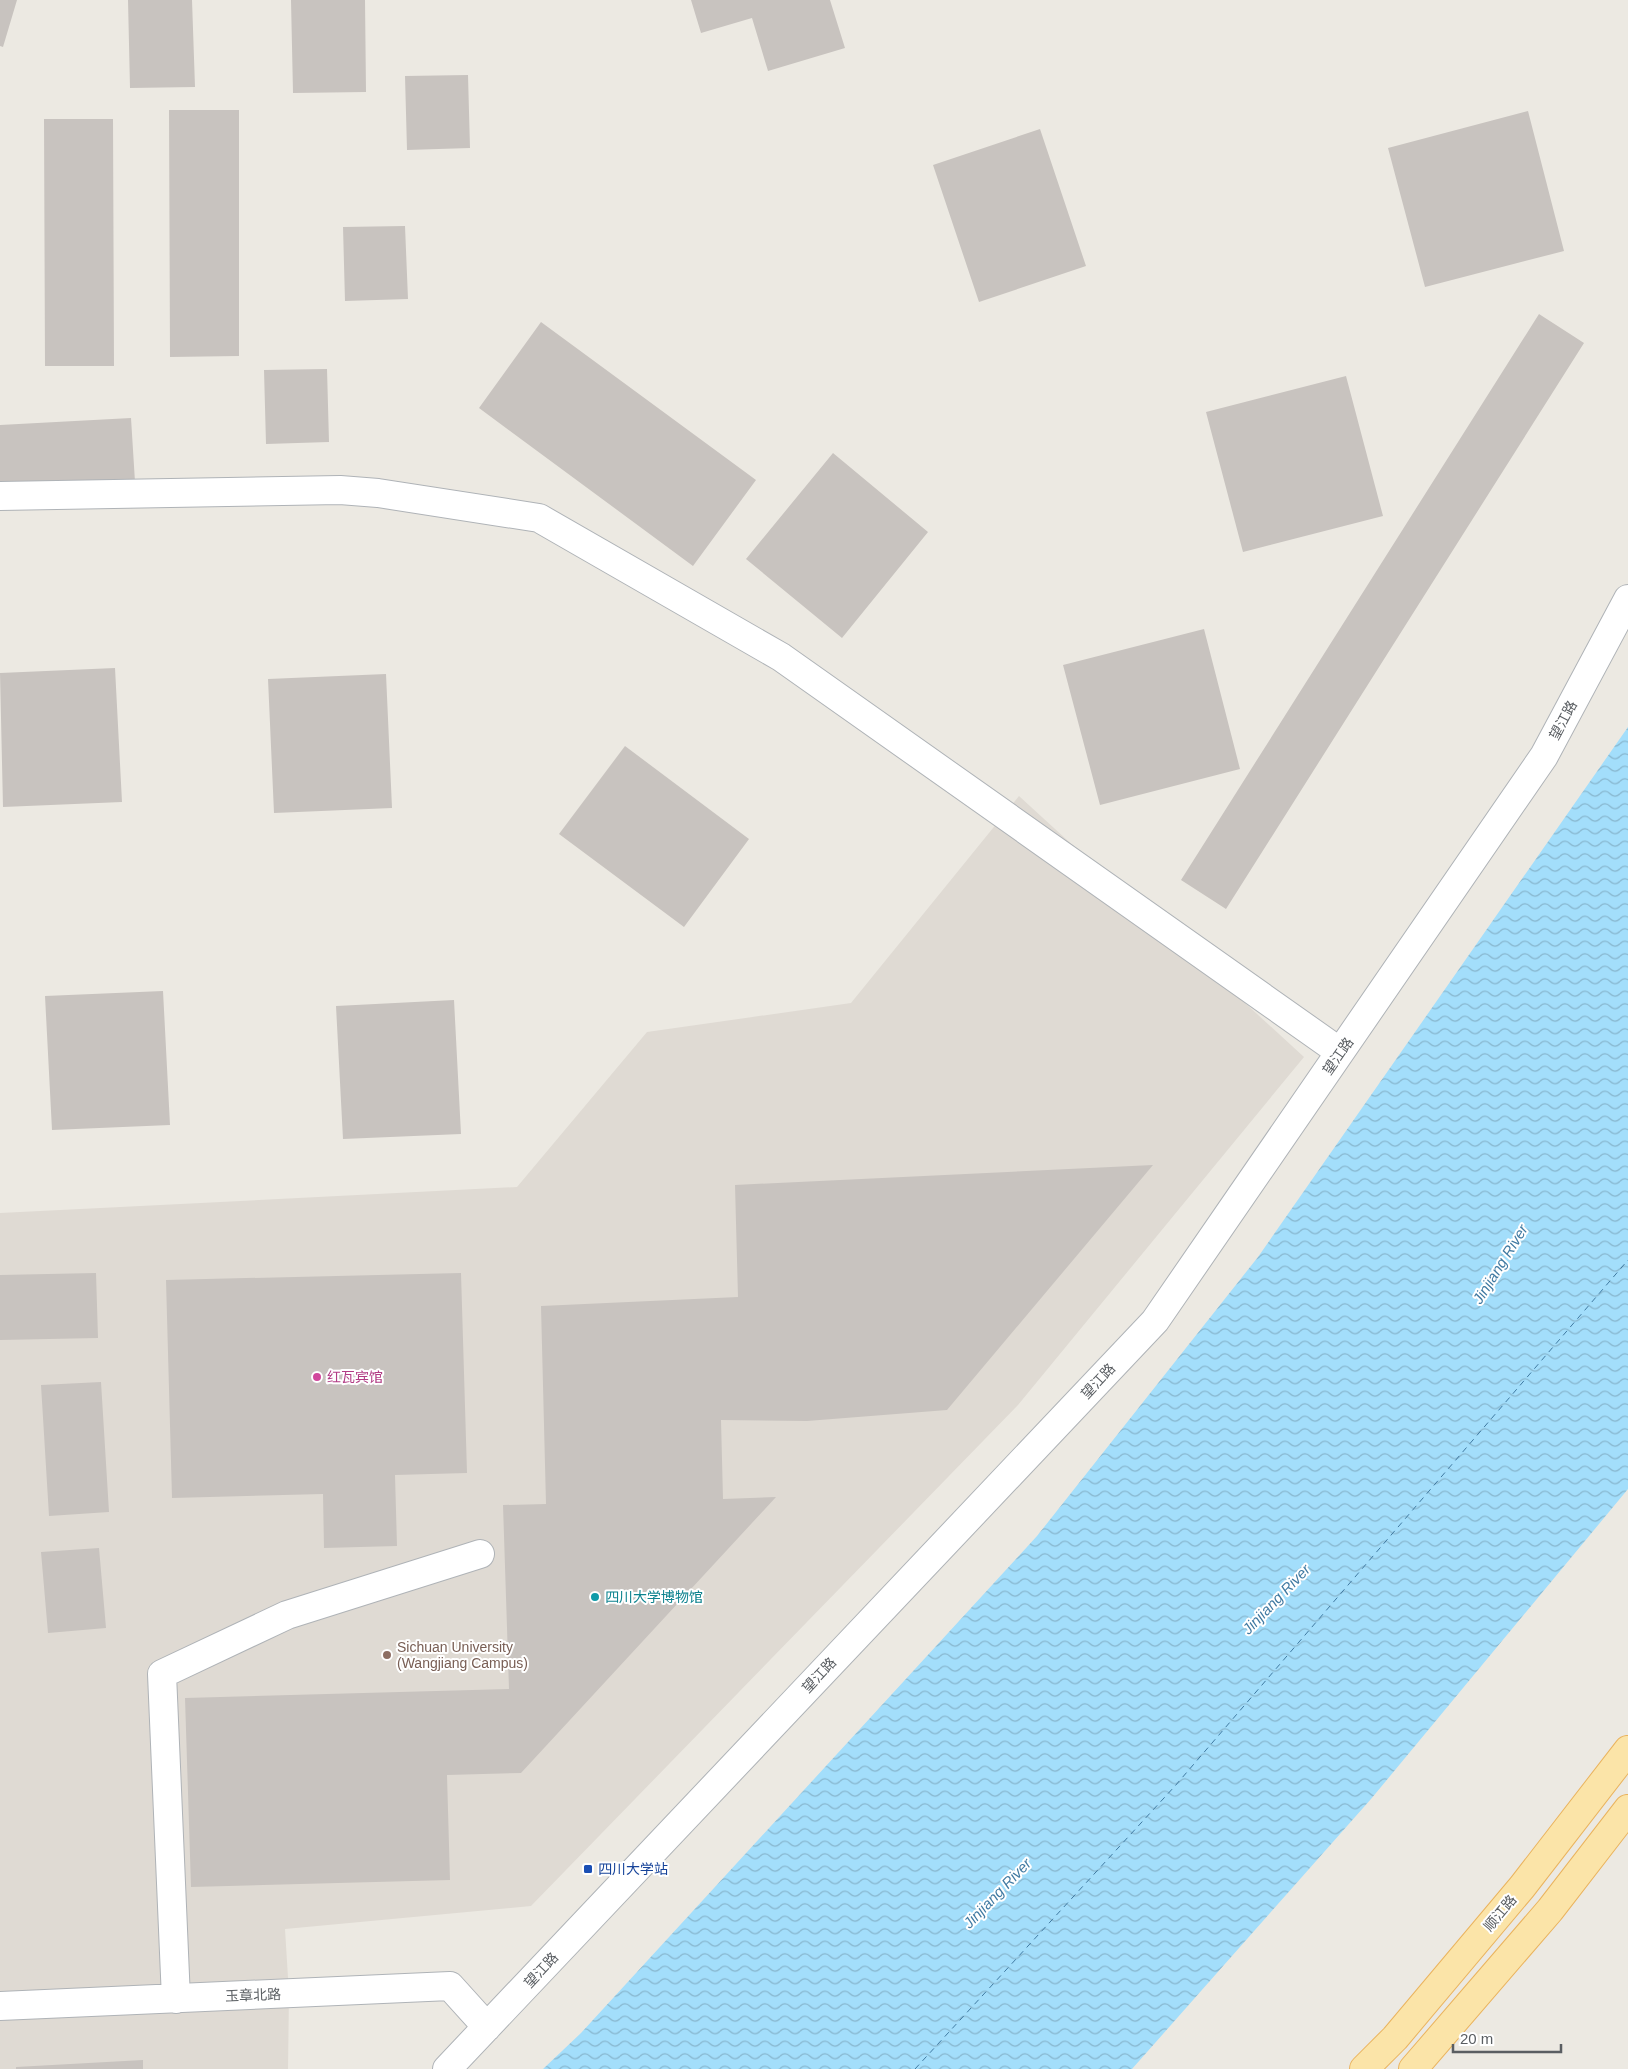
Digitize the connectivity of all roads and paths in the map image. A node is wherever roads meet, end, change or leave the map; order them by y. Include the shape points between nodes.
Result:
1 (0, 496) edge
2 (1628, 600) edge
3 (1340, 1052) junction
4 (480, 1554) dead end
5 (1628, 1750) edge
6 (1628, 1809) edge
7 (176, 1999) junction
8 (0, 2006) edge
9 (487, 2027) junction
10 (447, 2069) edge
11 (1364, 2069) edge
12 (1413, 2069) edge

1 - 3 street via 340,490 539,518 781,657
2 - 3 street, 望江路 via 1544,756
3 - 9 street, 望江路 via 1154,1321
4 - 7 street via 287,1616 162,1674
5 - 11 main road, 顺江路 via 1522,1888 1395,2038
6 - 12 main road via 1550,1910
7 - 8 street, 玉章北路
7 - 9 street, 玉章北路 via 450,1986
9 - 10 street, 望江路

